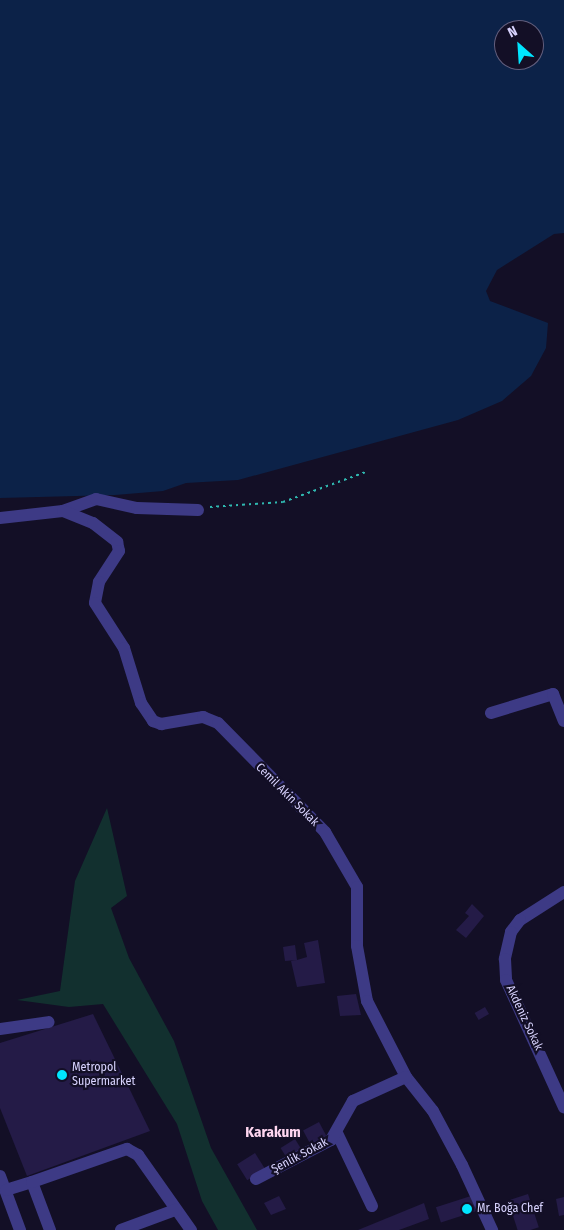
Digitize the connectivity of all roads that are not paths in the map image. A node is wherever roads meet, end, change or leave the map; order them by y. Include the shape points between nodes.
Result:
1 (63, 510) junction
2 (198, 510) road end
3 (0, 518) edge
4 (491, 713) dead end
5 (564, 721) edge
6 (564, 892) edge
7 (49, 1022) dead end
8 (0, 1029) edge
9 (406, 1076) junction
10 (564, 1107) edge
11 (337, 1133) junction
12 (0, 1176) edge
13 (256, 1179) dead end
14 (32, 1182) junction
15 (6, 1190) junction
16 (372, 1206) dead end
17 (174, 1210) junction
18 (124, 1229) edge
19 (20, 1230) edge
20 (50, 1230) edge
21 (184, 1230) edge
22 (191, 1230) edge
23 (492, 1230) edge

1 - 2 street via 96,499 137,508
1 - 3 street
1 - 9 street, Cemil Akin Sokak via 93,523 117,542 119,551 99,582 95,603 124,648 141,703 153,721 161,724 203,717 218,723 325,832 354,877 360,975 367,1001
4 - 5 street via 553,694
6 - 10 street, Akdeniz Sokak via 520,920 511,932 504,960 506,980
7 - 8 street
9 - 11 street, Şenlik Sokak via 353,1101 343,1114
9 - 23 street, Cemil Akin Sokak via 433,1111 485,1207
11 - 13 street, Şenlik Sokak
11 - 16 street
12 - 15 street
14 - 15 street
14 - 17 street via 127,1149 138,1155
14 - 20 street
15 - 19 street
17 - 18 street
17 - 21 street
17 - 22 street

